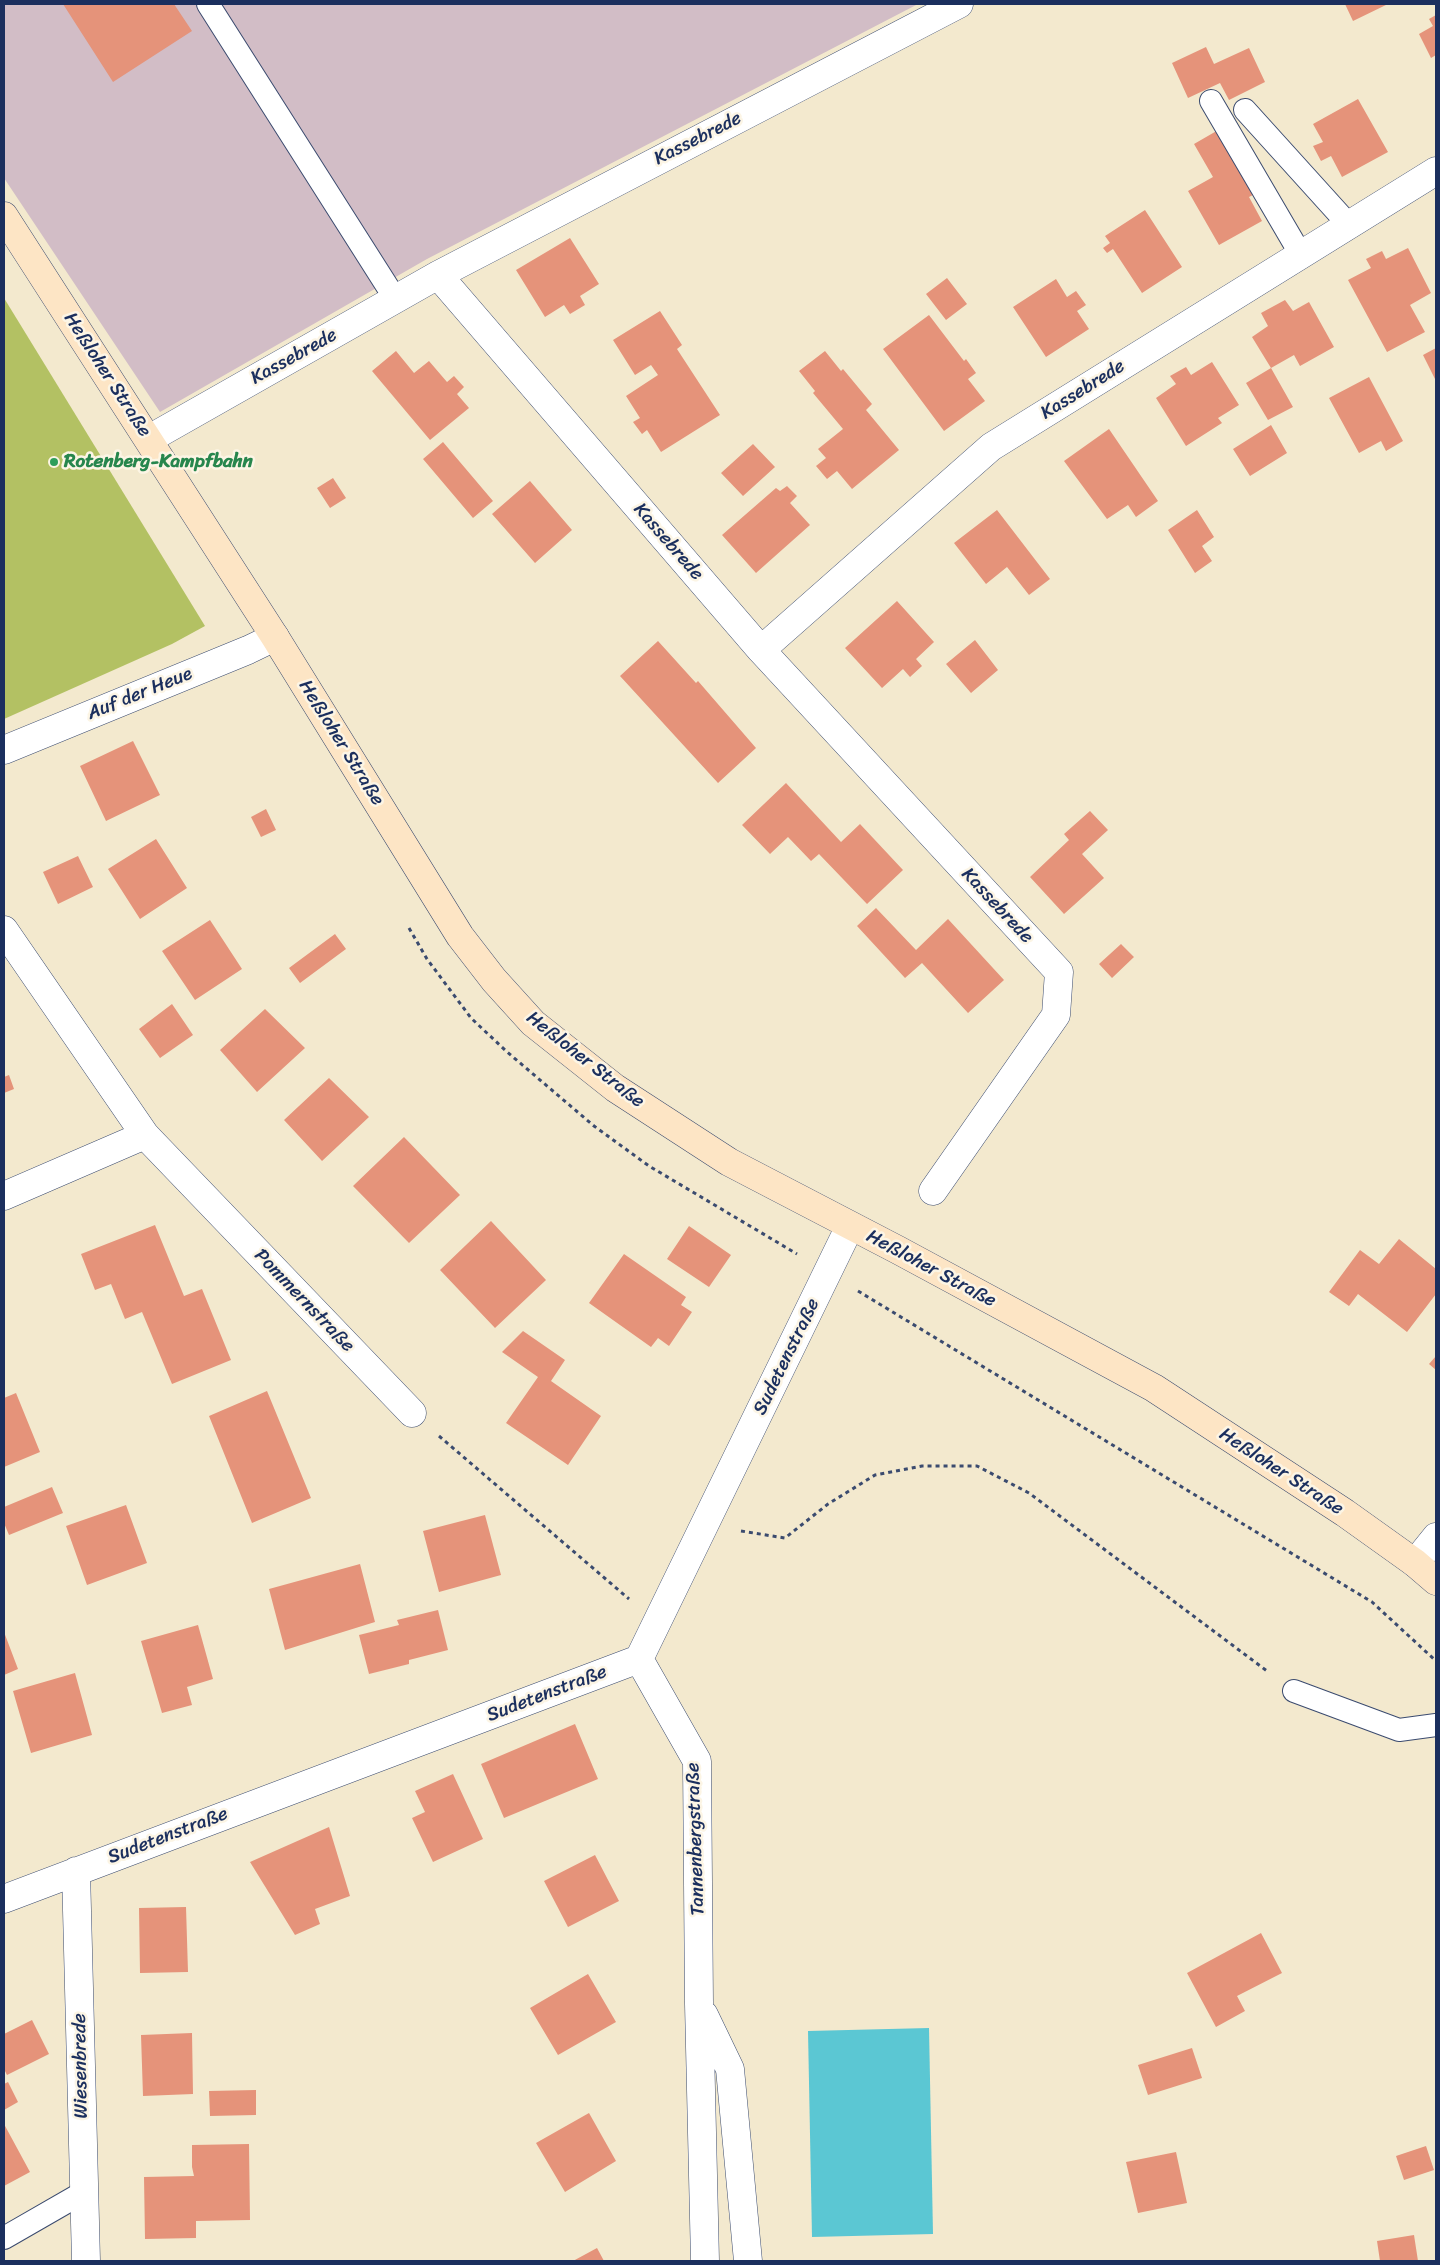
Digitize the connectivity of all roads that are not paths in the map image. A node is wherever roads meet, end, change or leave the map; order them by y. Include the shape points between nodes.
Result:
1 (208, 4) edge
2 (959, 4) edge
3 (1211, 101) dead end
4 (1245, 110) dead end
5 (1436, 171) edge
6 (4, 216) edge
7 (1349, 225) junction
8 (1301, 255) junction
9 (438, 275) junction
10 (396, 300) junction
11 (149, 439) junction
12 (275, 637) junction
13 (761, 650) junction
14 (4, 750) edge
15 (4, 930) edge
16 (145, 1135) junction
17 (932, 1191) dead end
18 (4, 1196) edge
19 (850, 1226) junction
20 (412, 1412) road end
21 (1436, 1537) edge
22 (1415, 1563) junction
23 (1436, 1581) edge
24 (639, 1659) junction
25 (1294, 1691) road end
26 (1436, 1724) edge
27 (76, 1871) junction
28 (4, 1899) edge
29 (699, 2004) junction
30 (84, 2192) junction
31 (4, 2238) edge
32 (86, 2261) edge
33 (705, 2261) edge
34 (748, 2261) edge

1 - 10 lane
2 - 9 street, Kassebrede
3 - 8 lane
4 - 7 lane
5 - 7 street, Kassebrede
6 - 11 main road, Heßloher Straße
7 - 8 street, Kassebrede
8 - 13 street, Kassebrede via 991,447
9 - 10 street, Kassebrede
9 - 13 street, Kassebrede
10 - 11 street, Kassebrede
11 - 12 main road, Heßloher Straße
12 - 14 street, Auf der Heue
12 - 19 main road, Heßloher Straße via 460,936 533,1023 615,1088 669,1124 729,1162
13 - 17 street, Kassebrede via 1058,972 1056,1015
15 - 16 street, Pommernstraße
16 - 18 street
16 - 20 street, Pommernstraße
19 - 22 main road, Heßloher Straße via 1154,1388
19 - 24 street, Sudetenstraße
21 - 22 street
22 - 23 main road, Heßloher Straße
24 - 27 street, Sudetenstraße
24 - 29 street, Tannenbergstraße via 697,1761
25 - 26 lane via 1399,1730
27 - 28 street, Sudetenstraße
27 - 30 street, Wiesenbrede
29 - 33 street, Tannenbergstraße
29 - 34 street, Tannenbergstraße via 730,2069
30 - 31 lane
30 - 32 street, Wiesenbrede

